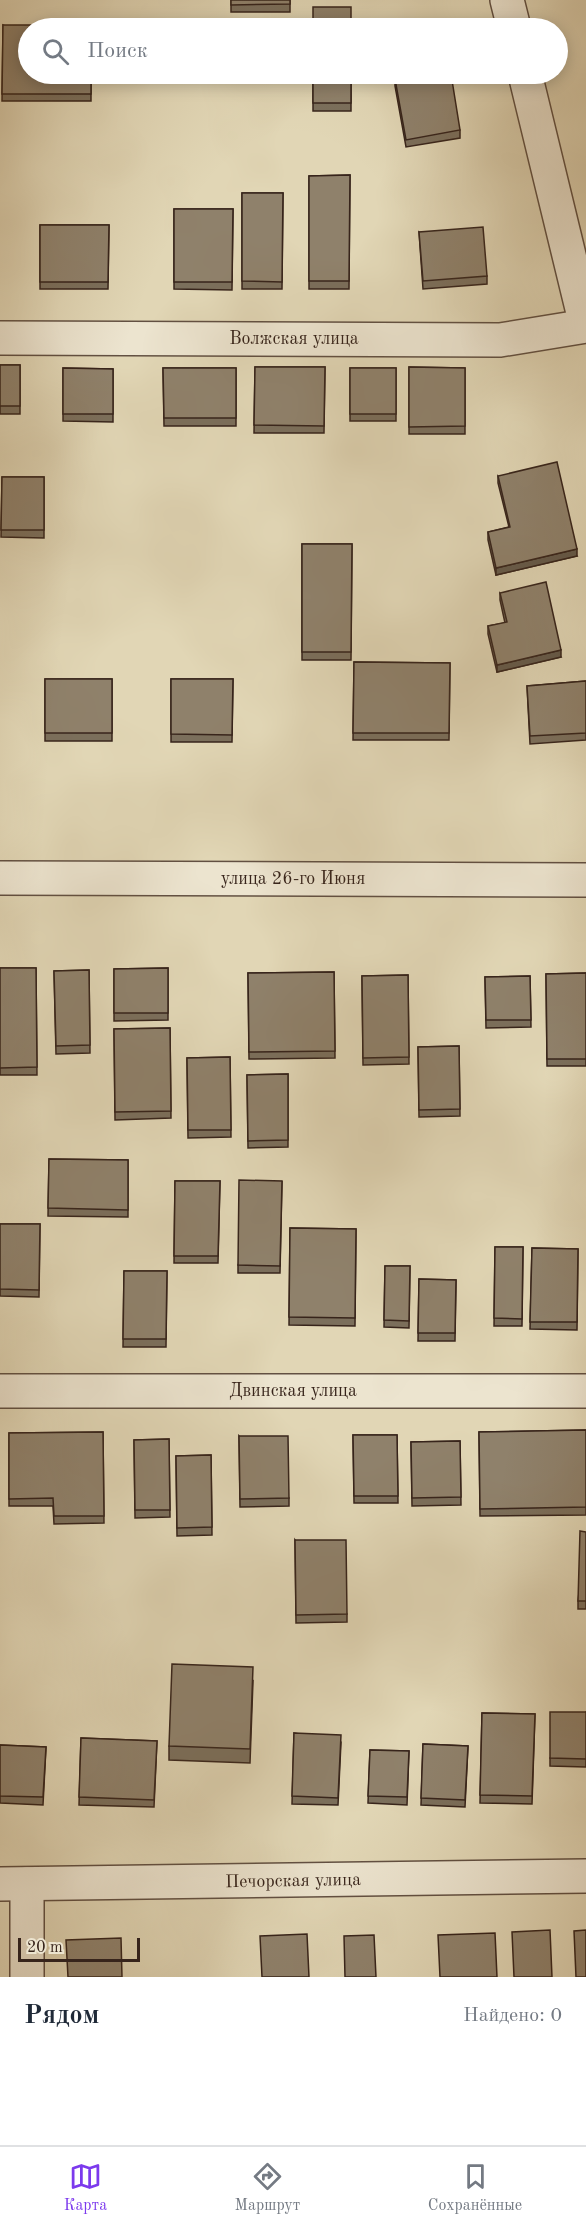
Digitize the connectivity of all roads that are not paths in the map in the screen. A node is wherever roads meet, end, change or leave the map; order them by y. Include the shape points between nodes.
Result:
1 (507, 0) edge
2 (512, 18) edge
3 (527, 84) edge
4 (586, 325) edge
5 (0, 338) edge
6 (0, 878) edge
7 (586, 880) edge
8 (0, 1391) edge
9 (586, 1391) edge
10 (586, 1876) edge
11 (14, 1884) edge
12 (27, 1977) edge

1 - 2 street
3 - 4 street
4 - 5 street, Волжская улица via 500,340
6 - 7 street, улица 26-го Июня
8 - 9 street, Двинская улица
10 - 11 street, Печорская улица
11 - 12 street

